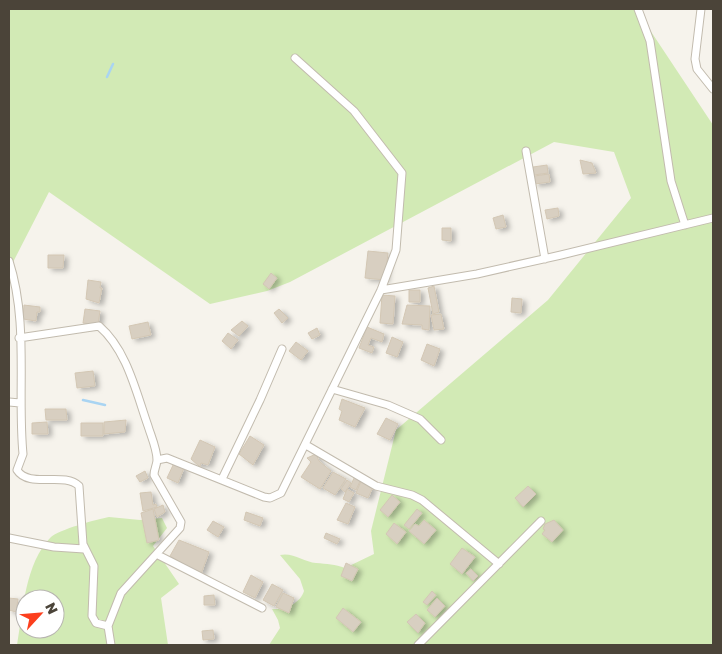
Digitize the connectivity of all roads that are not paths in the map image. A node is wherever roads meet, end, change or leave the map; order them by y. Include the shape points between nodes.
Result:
1 (638, 9) edge
2 (701, 9) edge
3 (295, 58) dead end
4 (713, 89) edge
5 (526, 151) dead end
6 (713, 218) edge
7 (684, 225) junction
8 (545, 259) junction
9 (9, 261) edge
10 (381, 290) junction
11 (19, 338) junction
12 (282, 349) dead end
13 (332, 389) junction
14 (9, 402) edge
15 (20, 403) junction
16 (440, 440) dead end
17 (306, 445) junction
18 (157, 460) junction
19 (222, 479) junction
20 (541, 521) dead end
21 (9, 538) edge
22 (84, 549) junction
23 (158, 555) junction
24 (499, 564) junction
25 (262, 608) dead end
26 (108, 626) junction
27 (111, 645) edge
28 (418, 645) edge

1 - 7 street via 650,41 670,181
2 - 4 street via 695,59 698,69
3 - 10 street via 354,111 402,173 396,250
5 - 8 street
6 - 7 street
7 - 8 street
8 - 10 street
9 - 11 street via 20,315
10 - 13 street
11 - 15 street
11 - 18 street via 99,326 109,334 135,387
12 - 19 street
13 - 16 street via 420,419
13 - 17 street
14 - 15 street
15 - 22 street via 23,454 17,470 25,477 72,482 79,486
17 - 19 street via 284,489 276,496 264,497
17 - 24 street via 376,486 422,500
18 - 19 street via 167,458
18 - 23 street via 154,475 181,522 180,528
20 - 24 street
21 - 22 street
22 - 26 street via 94,566 93,620
23 - 25 street
23 - 26 street via 121,593
24 - 28 street
26 - 27 street

